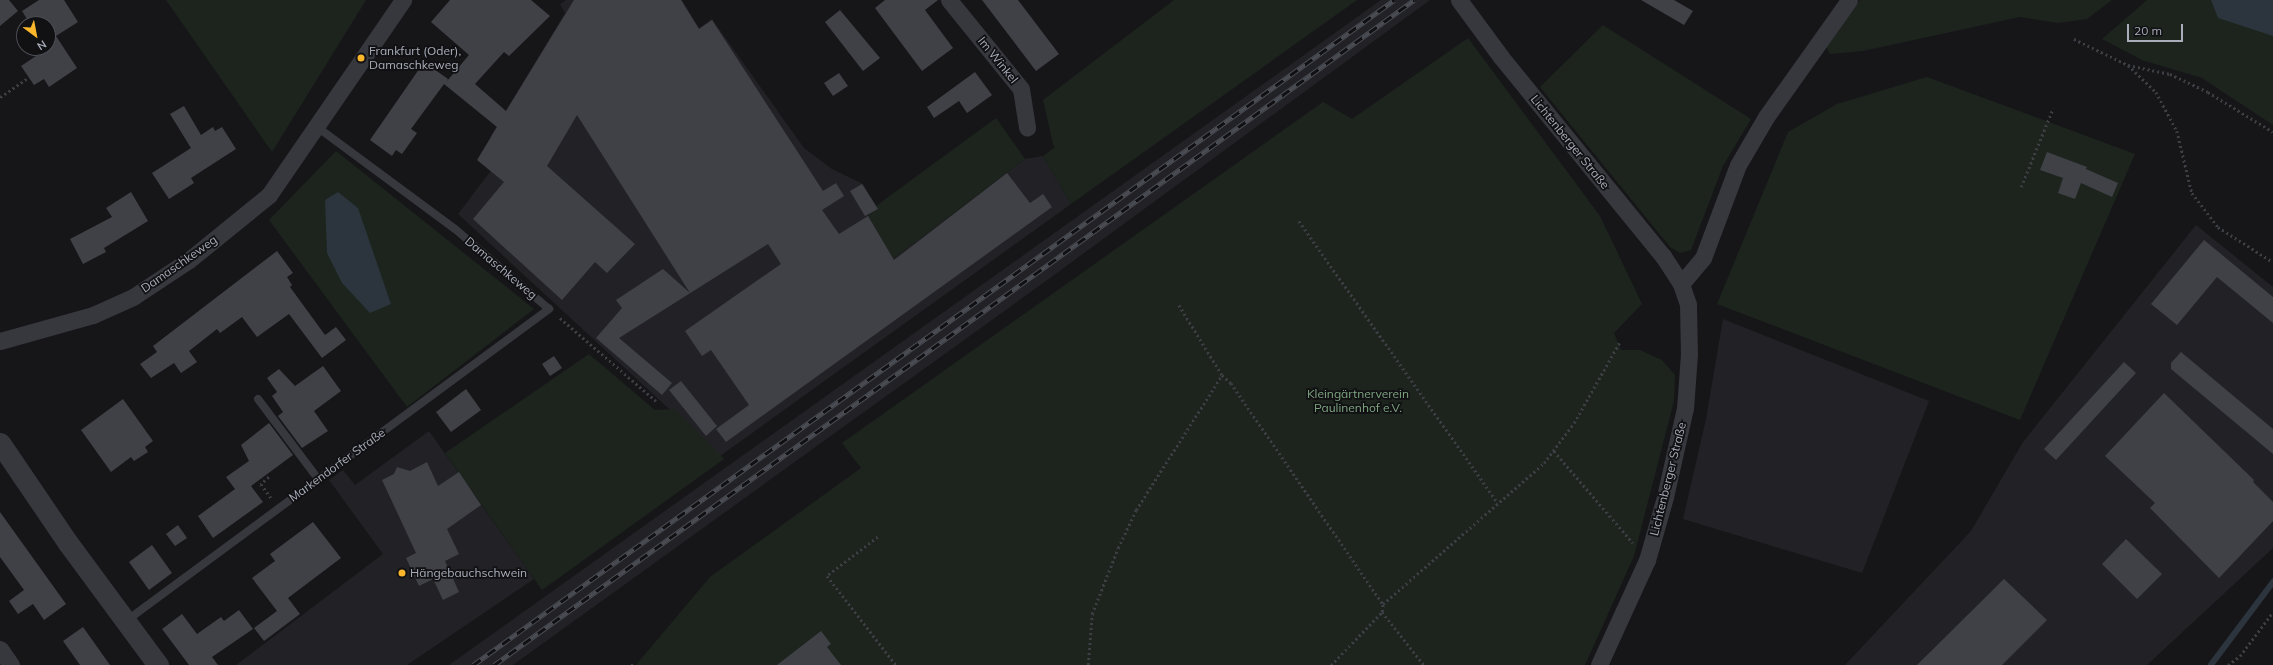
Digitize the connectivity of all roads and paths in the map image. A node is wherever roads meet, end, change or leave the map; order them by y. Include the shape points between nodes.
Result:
1 (403, 0) edge
2 (949, 0) edge
3 (1459, 0) edge
4 (1849, 0) edge
5 (2074, 39) dead end
6 (2128, 64) junction
7 (27, 79) dead end
8 (0, 97) edge
9 (2053, 108) dead end
10 (317, 127) junction
11 (1027, 128) dead end
12 (2273, 132) edge
13 (2021, 187) dead end
14 (1299, 221) dead end
15 (2273, 262) edge
16 (1681, 284) junction
17 (1179, 305) dead end
18 (549, 309) junction
19 (0, 341) edge
20 (1619, 343) dead end
21 (1222, 375) junction
22 (258, 399) dead end
23 (656, 401) dead end
24 (0, 443) edge
25 (1554, 451) junction
26 (269, 477) dead end
27 (318, 479) junction
28 (1498, 503) junction
29 (278, 508) junction
30 (878, 537) dead end
31 (1648, 560) junction
32 (1383, 604) junction
33 (1382, 612) junction
34 (2273, 612) edge
35 (126, 621) junction
36 (0, 649) edge
37 (11, 665) edge
38 (158, 665) edge
39 (631, 665) edge
40 (635, 665) edge
41 (896, 665) edge
42 (1088, 665) edge
43 (1332, 665) edge
44 (1424, 665) edge
45 (1599, 665) edge
46 (2228, 665) edge

1 - 10 street, Damaschkeweg via 361,58
2 - 11 street, Im Winkel via 1021,89
3 - 16 street, Lichtenberger Straße via 1501,57 1663,256
4 - 16 street via 1766,117 1742,158 1703,258
5 - 6 path
6 - 12 path via 2170,74 2208,92
6 - 15 path via 2156,92 2177,131 2192,193 2218,227
7 - 8 path
9 - 13 path
10 - 18 lane, Damaschkeweg via 455,229
10 - 19 street, Damaschkeweg via 270,195 189,260 133,297 93,315
14 - 28 path
16 - 31 street, Lichtenberger Straße via 1688,304 1689,322 1685,408
17 - 21 path
18 - 23 path
18 - 27 lane, Markendorfer Straße
20 - 25 path via 1574,423
21 - 32 path via 1232,383
21 - 42 path via 1136,510 1118,548 1092,614
22 - 27 lane
24 - 35 street
25 - 28 path
25 - 31 path
26 - 29 path via 261,484
27 - 29 lane, Markendorfer Straße
28 - 32 path
29 - 35 lane, Markendorfer Straße
30 - 41 path via 827,576
31 - 45 street, Lichtenberger Straße
32 - 33 path
33 - 43 path
33 - 44 path
34 - 46 path via 2240,656
35 - 38 street
36 - 37 street
39 - 40 path

